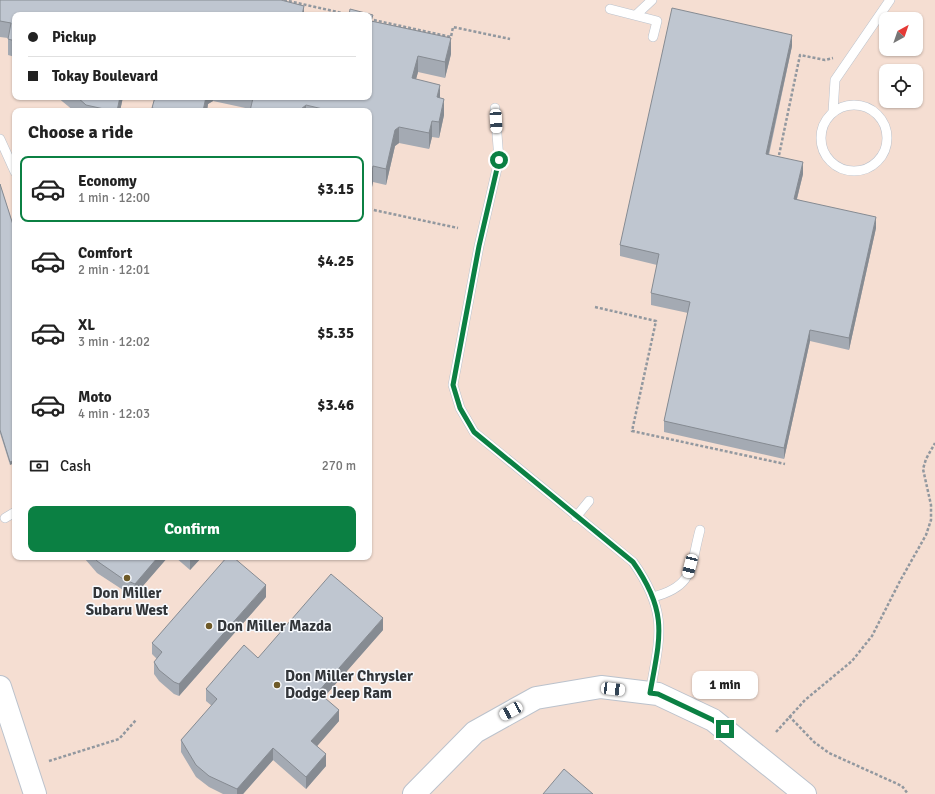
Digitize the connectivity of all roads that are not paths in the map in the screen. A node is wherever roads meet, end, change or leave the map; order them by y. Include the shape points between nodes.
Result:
1 (652, 0) edge
2 (890, 0) edge
3 (610, 9) dead end
4 (636, 15) junction
5 (653, 37) dead end
6 (495, 108) dead end
7 (833, 112) junction
8 (0, 139) edge
9 (12, 165) edge
10 (589, 501) dead end
11 (12, 514) edge
12 (576, 517) junction
13 (5, 518) dead end
14 (700, 530) dead end
15 (653, 597) junction
16 (0, 687) edge
17 (650, 693) junction
18 (35, 794) edge
19 (414, 794) edge
20 (805, 794) edge

1 - 4 lane
2 - 7 lane via 835,80
3 - 4 lane
4 - 5 lane via 657,21
6 - 12 lane via 499,160 479,246 453,385 460,408 474,432
7 - 7 lane via 821,131 824,153 831,162 851,171 872,166 885,150 886,130 883,122 869,108 860,105 841,107
8 - 9 lane
10 - 12 lane
11 - 13 lane
12 - 15 lane via 633,562
14 - 15 lane via 687,578 678,588
15 - 17 lane via 660,621
16 - 18 street
17 - 19 street via 601,687 536,698 475,732
17 - 20 street via 658,694 713,720

